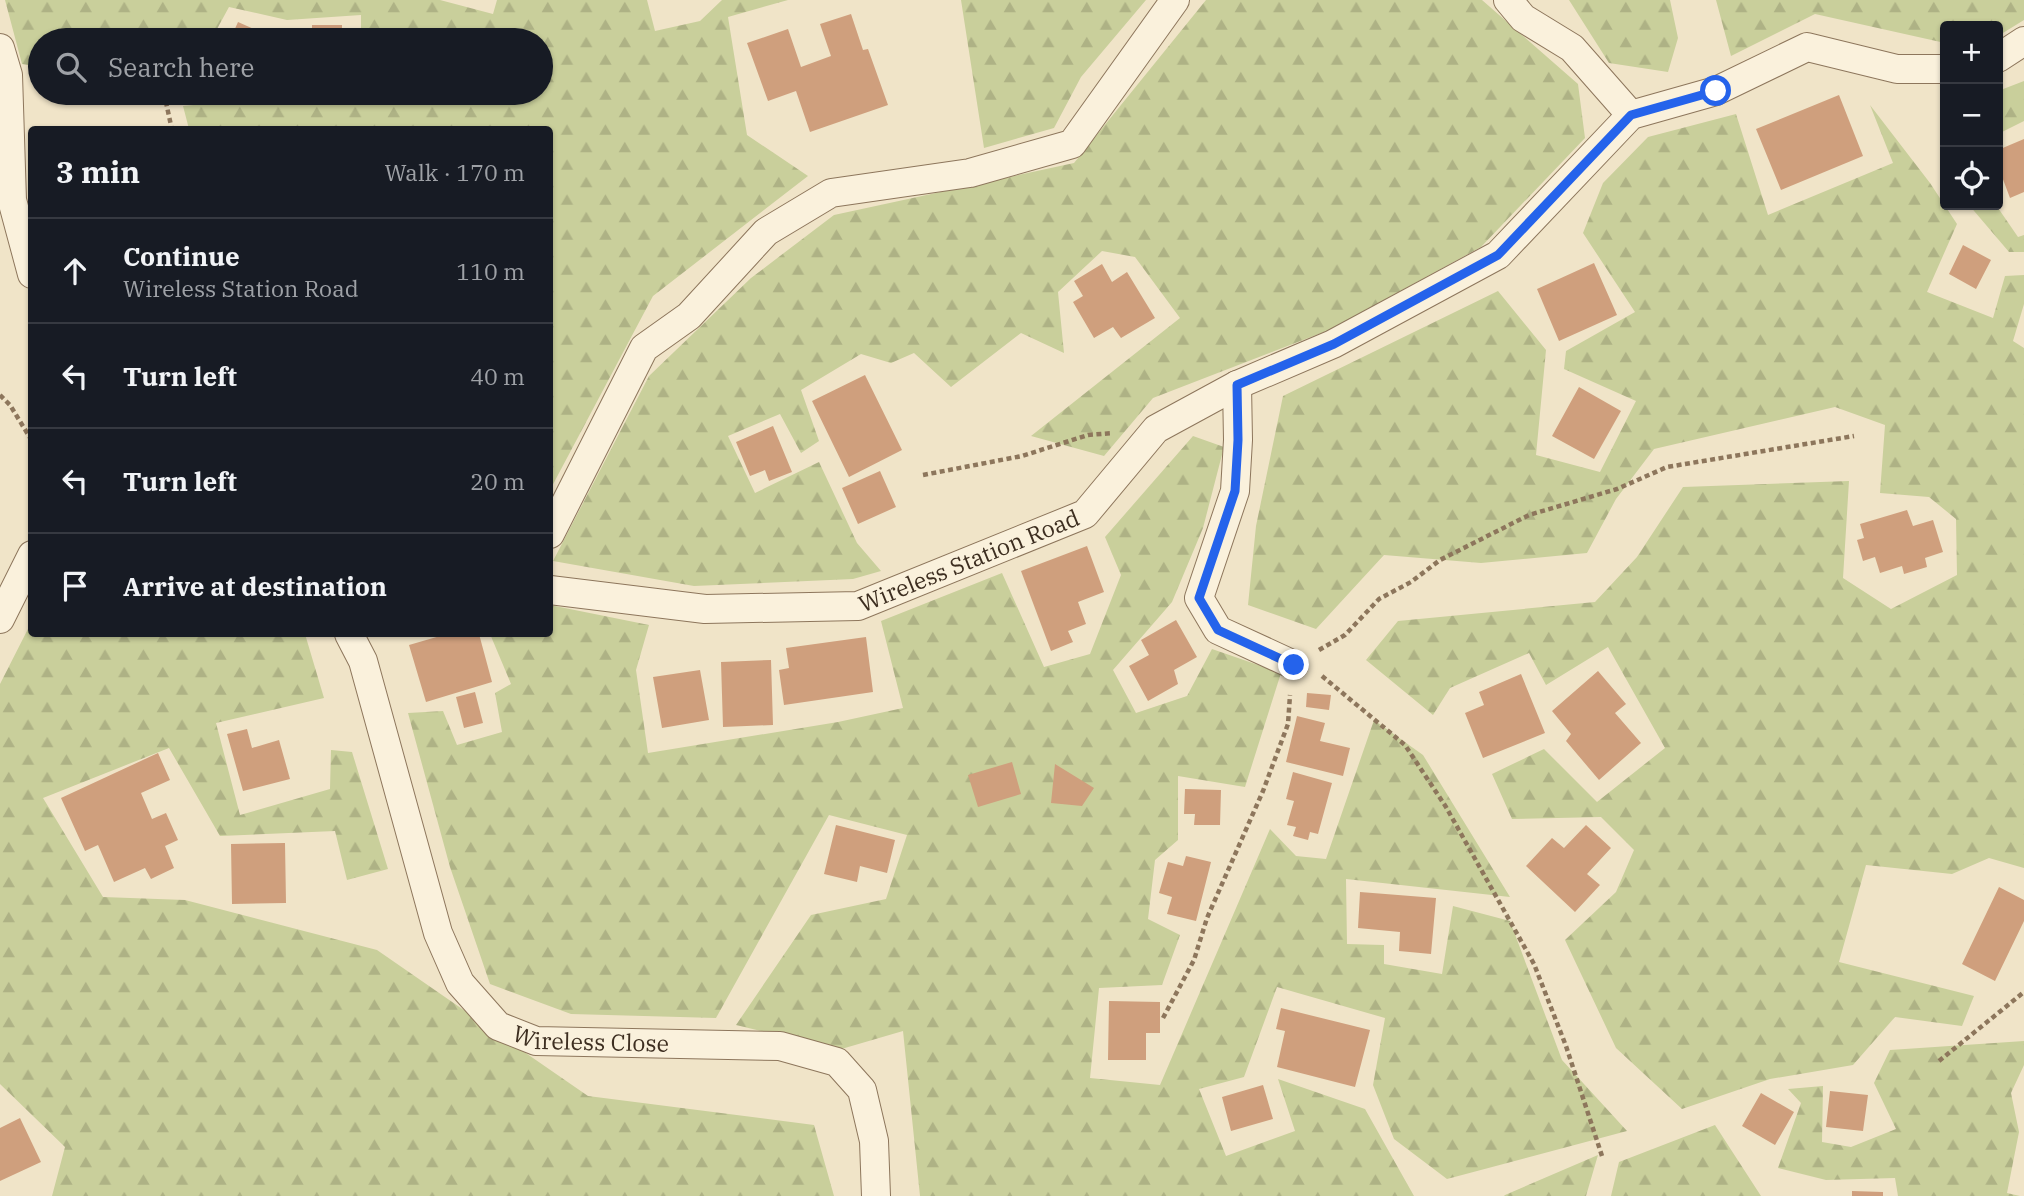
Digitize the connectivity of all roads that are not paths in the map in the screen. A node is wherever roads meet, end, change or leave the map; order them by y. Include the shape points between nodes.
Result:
1 (1175, 0) edge
2 (1508, 0) edge
3 (2024, 41) edge
4 (0, 48) edge
5 (2003, 55) edge
6 (1940, 69) edge
7 (1631, 115) junction
8 (28, 259) edge
9 (1237, 385) junction
10 (553, 528) edge
11 (28, 563) edge
12 (553, 590) edge
13 (0, 619) edge
14 (351, 637) edge
15 (1294, 665) road end
16 (876, 1196) edge

1 - 10 street via 1072,144 970,173 831,194 766,232 689,316 644,348
2 - 7 street via 1523,18 1572,48
3 - 5 street
4 - 8 street via 8,75 12,200
6 - 7 street via 1897,69 1807,47 1716,91
7 - 9 street, Wireless Station Road via 1498,255 1334,344
9 - 12 street, Wireless Station Road via 1156,429 1085,514 858,606 705,609
9 - 15 street via 1235,491 1199,598 1218,630
11 - 13 street
14 - 16 street, Wireless Close via 363,661 438,933 460,983 498,1026 536,1041 780,1046 837,1062 862,1090 874,1141

